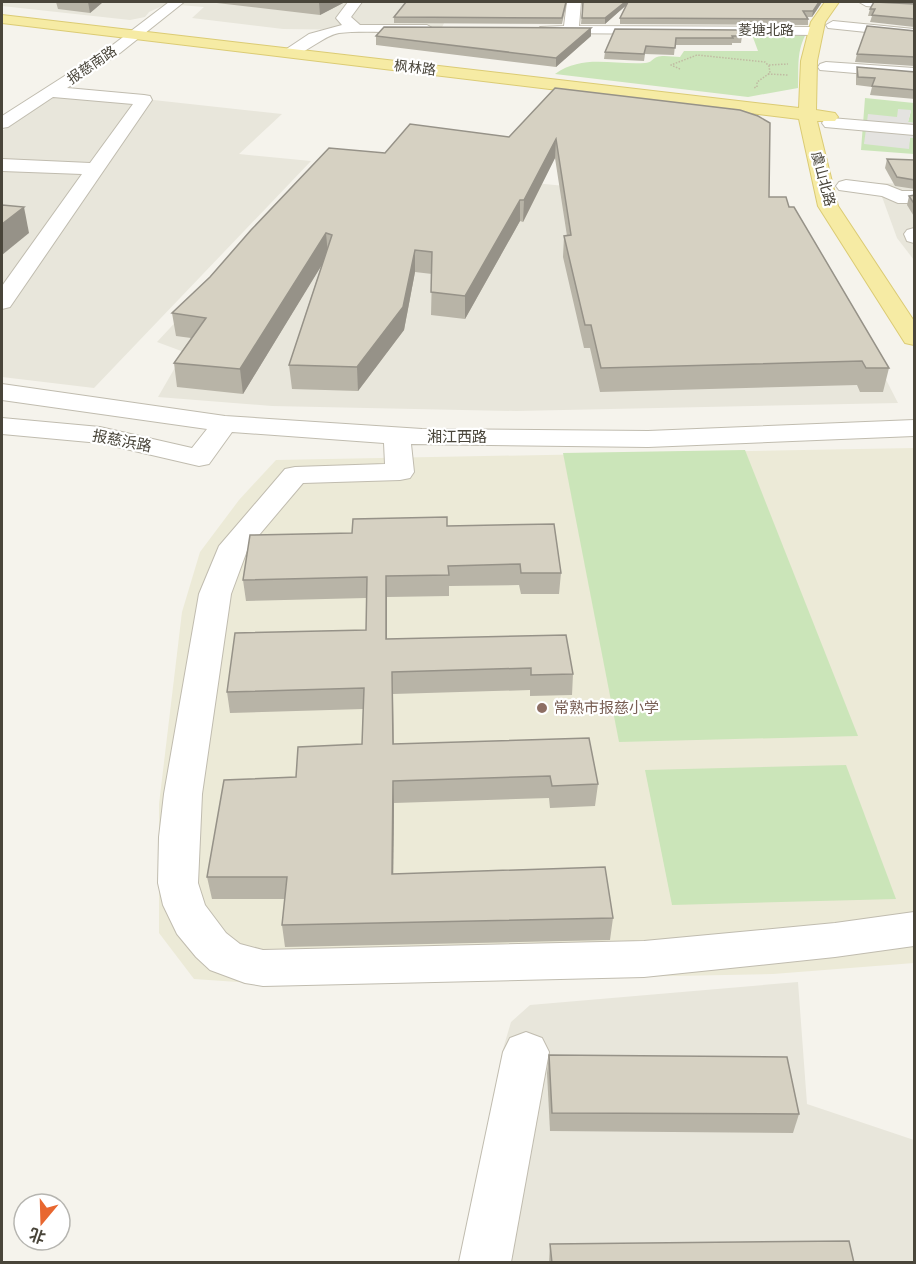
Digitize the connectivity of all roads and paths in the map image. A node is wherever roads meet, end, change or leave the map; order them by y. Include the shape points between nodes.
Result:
1 (177, 2) edge
2 (355, 2) edge
3 (574, 2) edge
4 (832, 2) edge
5 (848, 2) edge
6 (866, 2) edge
7 (915, 6) edge
8 (2, 14) edge
9 (2, 19) edge
10 (833, 25) junction
11 (356, 29) junction
12 (442, 30) edge
13 (529, 30) edge
14 (571, 30) junction
15 (816, 31) junction
16 (136, 32) junction
17 (915, 33) edge
18 (293, 51) junction
19 (827, 60) joint
20 (680, 69) dead end
21 (915, 73) edge
22 (747, 89) dead end
23 (50, 92) junction
24 (821, 112) junction
25 (2, 123) edge
26 (915, 130) edge
27 (836, 146) dead end
28 (2, 165) edge
29 (94, 169) junction
30 (844, 179) junction
31 (915, 182) edge
32 (906, 197) edge
33 (862, 207) dead end
34 (908, 294) dead end
35 (2, 302) edge
36 (915, 338) edge
37 (2, 392) edge
38 (225, 424) junction
39 (2, 426) edge
40 (915, 428) edge
41 (397, 436) junction
42 (915, 929) edge
43 (526, 1052) dead end
44 (485, 1263) edge

1 - 16 street, 报慈南路
2 - 11 street via 343,18
3 - 14 street
4 - 15 main road, 虞山北路
5 - 10 main road
6 - 7 street
8 - 16 main road, 枫林路
9 - 16 main road, 枫林路
10 - 17 street
10 - 19 main road
11 - 12 street
11 - 18 street via 326,32
13 - 14 street, 菱塘北路
14 - 15 street, 菱塘北路
15 - 24 main road, 虞山北路 via 809,61
16 - 18 main road, 枫林路
16 - 23 street, 报慈南路
18 - 24 main road, 枫林路
19 - 21 street
20 - 22 path via 671,65 697,55 765,62 770,73 757,82 757,87
23 - 25 street, 报慈南路
23 - 29 street via 144,100
24 - 26 street
24 - 27 main road, 虞山北路
24 - 36 main road, 虞山北路 via 828,206
28 - 29 street
29 - 35 street
30 - 31 street
30 - 32 street
30 - 34 main road, 虞山北路 via 852,212
32 - 33 street via 887,205
37 - 38 street, 湘江西路
38 - 39 street, 报慈浜路 via 200,458 100,435
38 - 41 street, 湘江西路
40 - 41 street, 湘江西路 via 648,439
41 - 42 street via 400,472 295,475 234,546 221,577 178,837 178,883 184,905 211,945 225,957 263,968 587,961 835,940
43 - 44 street

